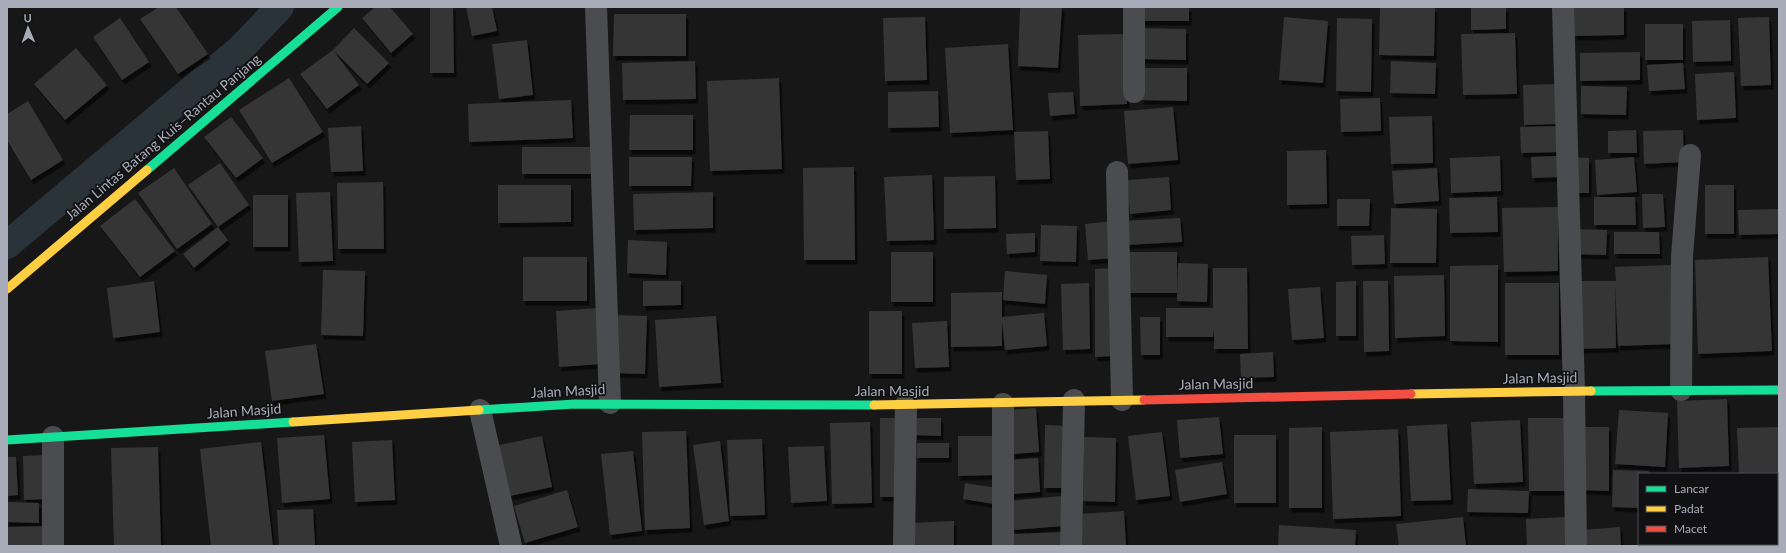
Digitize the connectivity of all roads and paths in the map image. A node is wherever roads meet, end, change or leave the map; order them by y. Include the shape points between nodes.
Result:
1 (338, 7) edge
2 (596, 7) edge
3 (1134, 7) edge
4 (1562, 7) edge
5 (1134, 92) dead end
6 (1690, 155) dead end
7 (1117, 172) dead end
8 (7, 289) edge
9 (1681, 390) junction
10 (1779, 390) edge
11 (1574, 391) junction
12 (1074, 400) junction
13 (1122, 400) junction
14 (610, 403) junction
15 (1003, 404) junction
16 (906, 405) junction
17 (480, 410) junction
18 (54, 437) junction
19 (7, 440) edge
20 (53, 546) edge
21 (511, 546) edge
22 (904, 546) edge
23 (1003, 546) edge
24 (1072, 546) edge
25 (1576, 546) edge

1 - 8 street, Jalan Lintas Batang Kuis–Rantau Panjang
2 - 14 street
3 - 5 street
4 - 11 street
6 - 9 street via 1682,256
7 - 13 street
9 - 10 street, Jalan Masjid
9 - 11 street, Jalan Masjid
11 - 13 street, Jalan Masjid
11 - 25 street
12 - 13 street, Jalan Masjid
12 - 15 street, Jalan Masjid
12 - 24 street
14 - 16 street, Jalan Masjid
14 - 17 street, Jalan Masjid
15 - 16 street, Jalan Masjid
15 - 23 street
16 - 22 street
17 - 18 street, Jalan Masjid
17 - 21 street
18 - 19 street, Jalan Masjid
18 - 20 street

